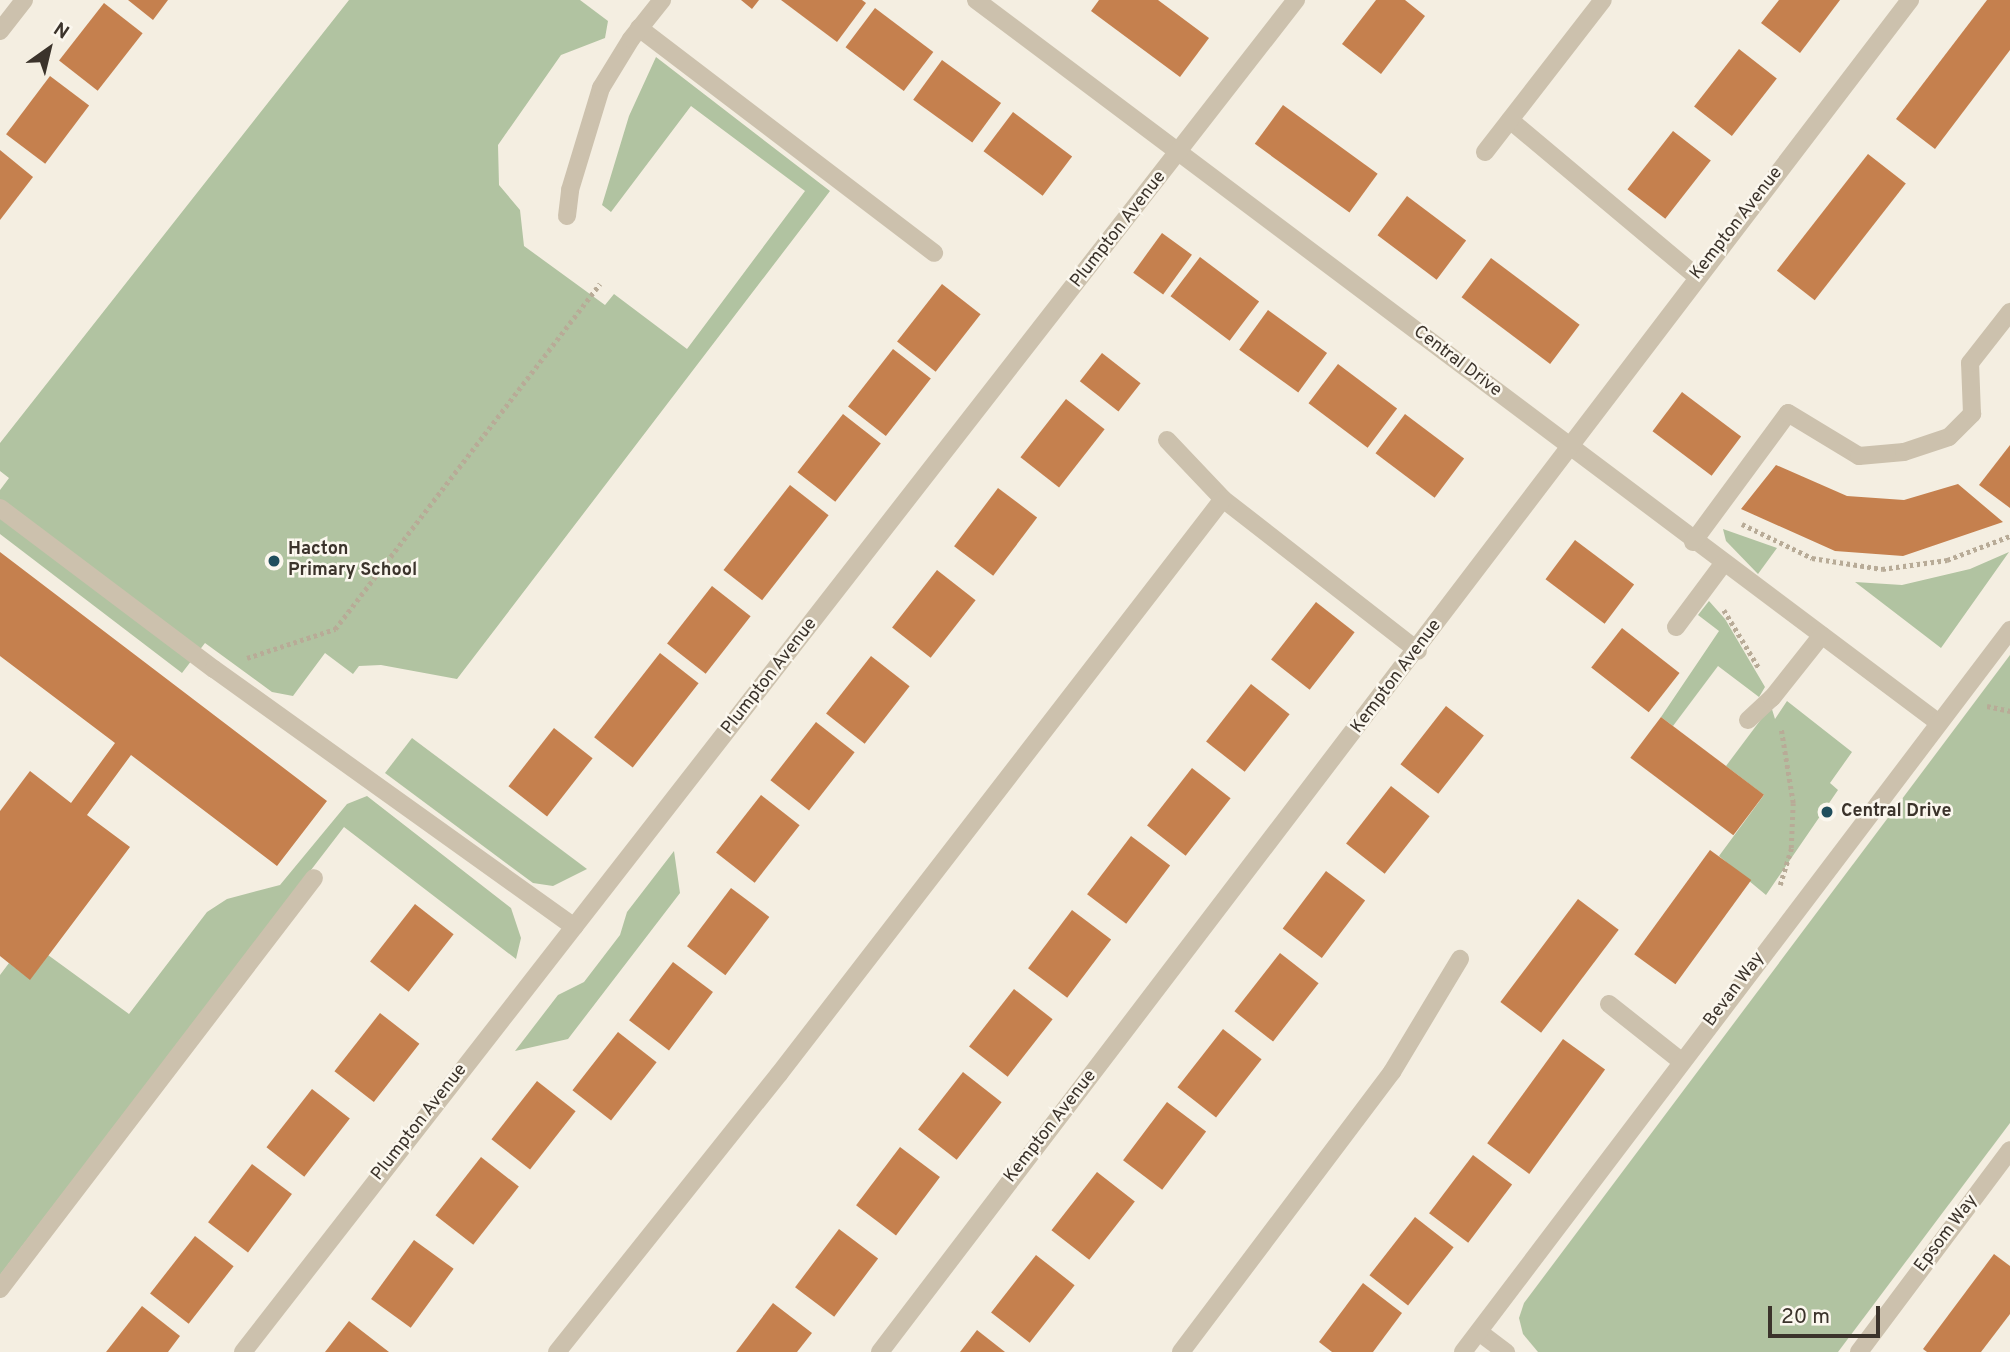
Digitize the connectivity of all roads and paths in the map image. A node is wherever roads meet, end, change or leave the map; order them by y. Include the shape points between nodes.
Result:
1 (24, 0) edge
2 (662, 0) edge
3 (976, 0) edge
4 (1296, 0) edge
5 (1603, 0) edge
6 (1910, 0) edge
7 (0, 31) edge
8 (635, 33) junction
9 (1510, 120) junction
10 (1485, 152) dead end
11 (1180, 153) junction
12 (566, 216) dead end
13 (934, 253) dead end
14 (1696, 276) junction
15 (600, 284) dead end
16 (2010, 312) edge
17 (1167, 440) dead end
18 (1571, 448) junction
19 (1223, 499) junction
20 (0, 508) edge
21 (1716, 511) junction
22 (2010, 536) edge
23 (1693, 542) junction
24 (1723, 564) junction
25 (1705, 588) junction
26 (1676, 626) dead end
27 (2010, 630) edge
28 (1822, 635) junction
29 (1418, 651) junction
30 (214, 669) junction
31 (1772, 698) junction
32 (1748, 720) dead end
33 (1939, 723) junction
34 (314, 878) dead end
35 (1776, 898) dead end
36 (574, 927) junction
37 (1460, 959) dead end
38 (1609, 1004) dead end
39 (1681, 1061) junction
40 (2010, 1150) edge
41 (0, 1289) edge
42 (1479, 1332) junction
43 (243, 1352) edge
44 (557, 1352) edge
45 (880, 1352) edge
46 (1181, 1352) edge
47 (1463, 1352) edge
48 (1506, 1352) edge
49 (1859, 1352) edge

1 - 7 street
2 - 8 street
3 - 11 street, Central Drive
4 - 11 street, Plumpton Avenue
5 - 9 street
6 - 14 street, Kempton Avenue
8 - 12 street via 601,88
8 - 13 street
9 - 10 street
9 - 14 street
11 - 18 street, Central Drive
11 - 36 street, Plumpton Avenue
14 - 18 street, Kempton Avenue
15 - 30 path via 335,629
16 - 21 street via 1970,363 1972,414 1949,437 1904,452 1859,456 1788,413
17 - 19 street
18 - 23 street, Central Drive
18 - 29 street, Kempton Avenue
19 - 29 street
19 - 44 street via 779,1074
20 - 30 street
21 - 22 path via 1812,558 1882,569 1947,560 2007,533
21 - 23 street
23 - 24 street, Central Drive
24 - 25 street
24 - 28 street, Central Drive
25 - 26 street
25 - 31 path via 1728,615
27 - 33 street, Bevan Way
28 - 31 street
28 - 33 street, Central Drive
29 - 45 street, Kempton Avenue
30 - 36 street
31 - 32 street
31 - 35 path via 1786,749 1793,803 1791,848
33 - 39 street, Bevan Way
34 - 41 street
36 - 43 street, Plumpton Avenue
37 - 46 street via 1392,1072
38 - 39 street
39 - 42 street, Bevan Way
40 - 49 street, Epsom Way
42 - 47 street, Bevan Way
42 - 48 street

